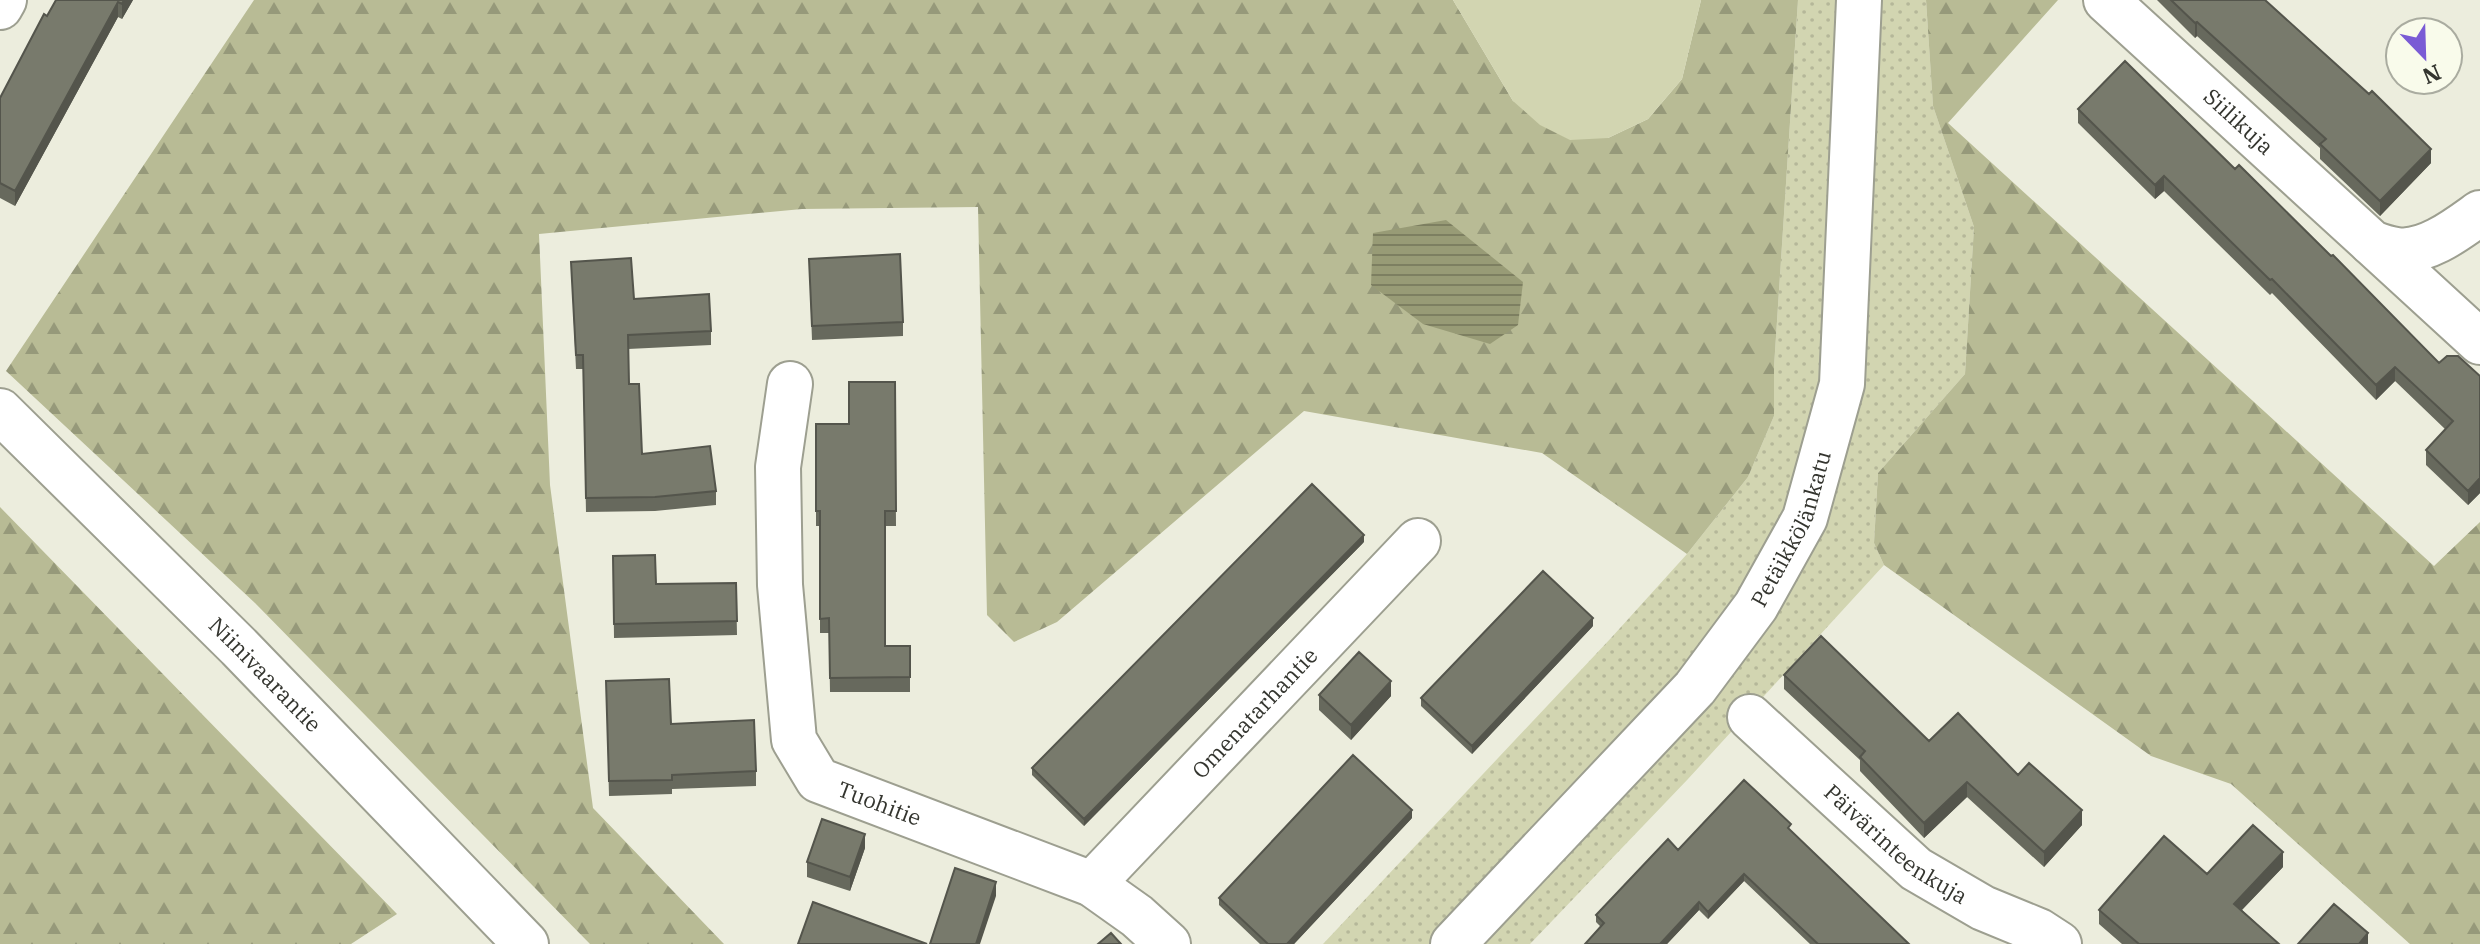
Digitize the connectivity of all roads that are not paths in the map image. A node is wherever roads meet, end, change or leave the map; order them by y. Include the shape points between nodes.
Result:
1 (4, 0) edge
2 (1859, 0) edge
3 (2106, 0) edge
4 (0, 7) edge
5 (2480, 213) edge
6 (2372, 243) junction
7 (2480, 342) edge
8 (790, 384) dead end
9 (0, 411) edge
10 (1418, 541) dead end
11 (1750, 717) dead end
12 (1092, 884) junction
13 (2043, 934) edge
14 (526, 944) edge
15 (1168, 944) edge
16 (1453, 944) edge

1 - 4 street
2 - 16 street, Petäikkölänkatu via 1842,384 1805,518 1756,606 1695,688
3 - 6 street, Siilikuja
5 - 6 street via 2423,247 2400,251
6 - 7 street, Siilikuja
8 - 12 street, Tuohitie via 778,467 780,585 794,740 818,780
9 - 14 street, Niinivaarantie via 239,647
10 - 12 street, Omenatarhantie
11 - 13 street, Päivärinteenkuja via 1916,869 1983,908
12 - 15 street, Tuohitie

